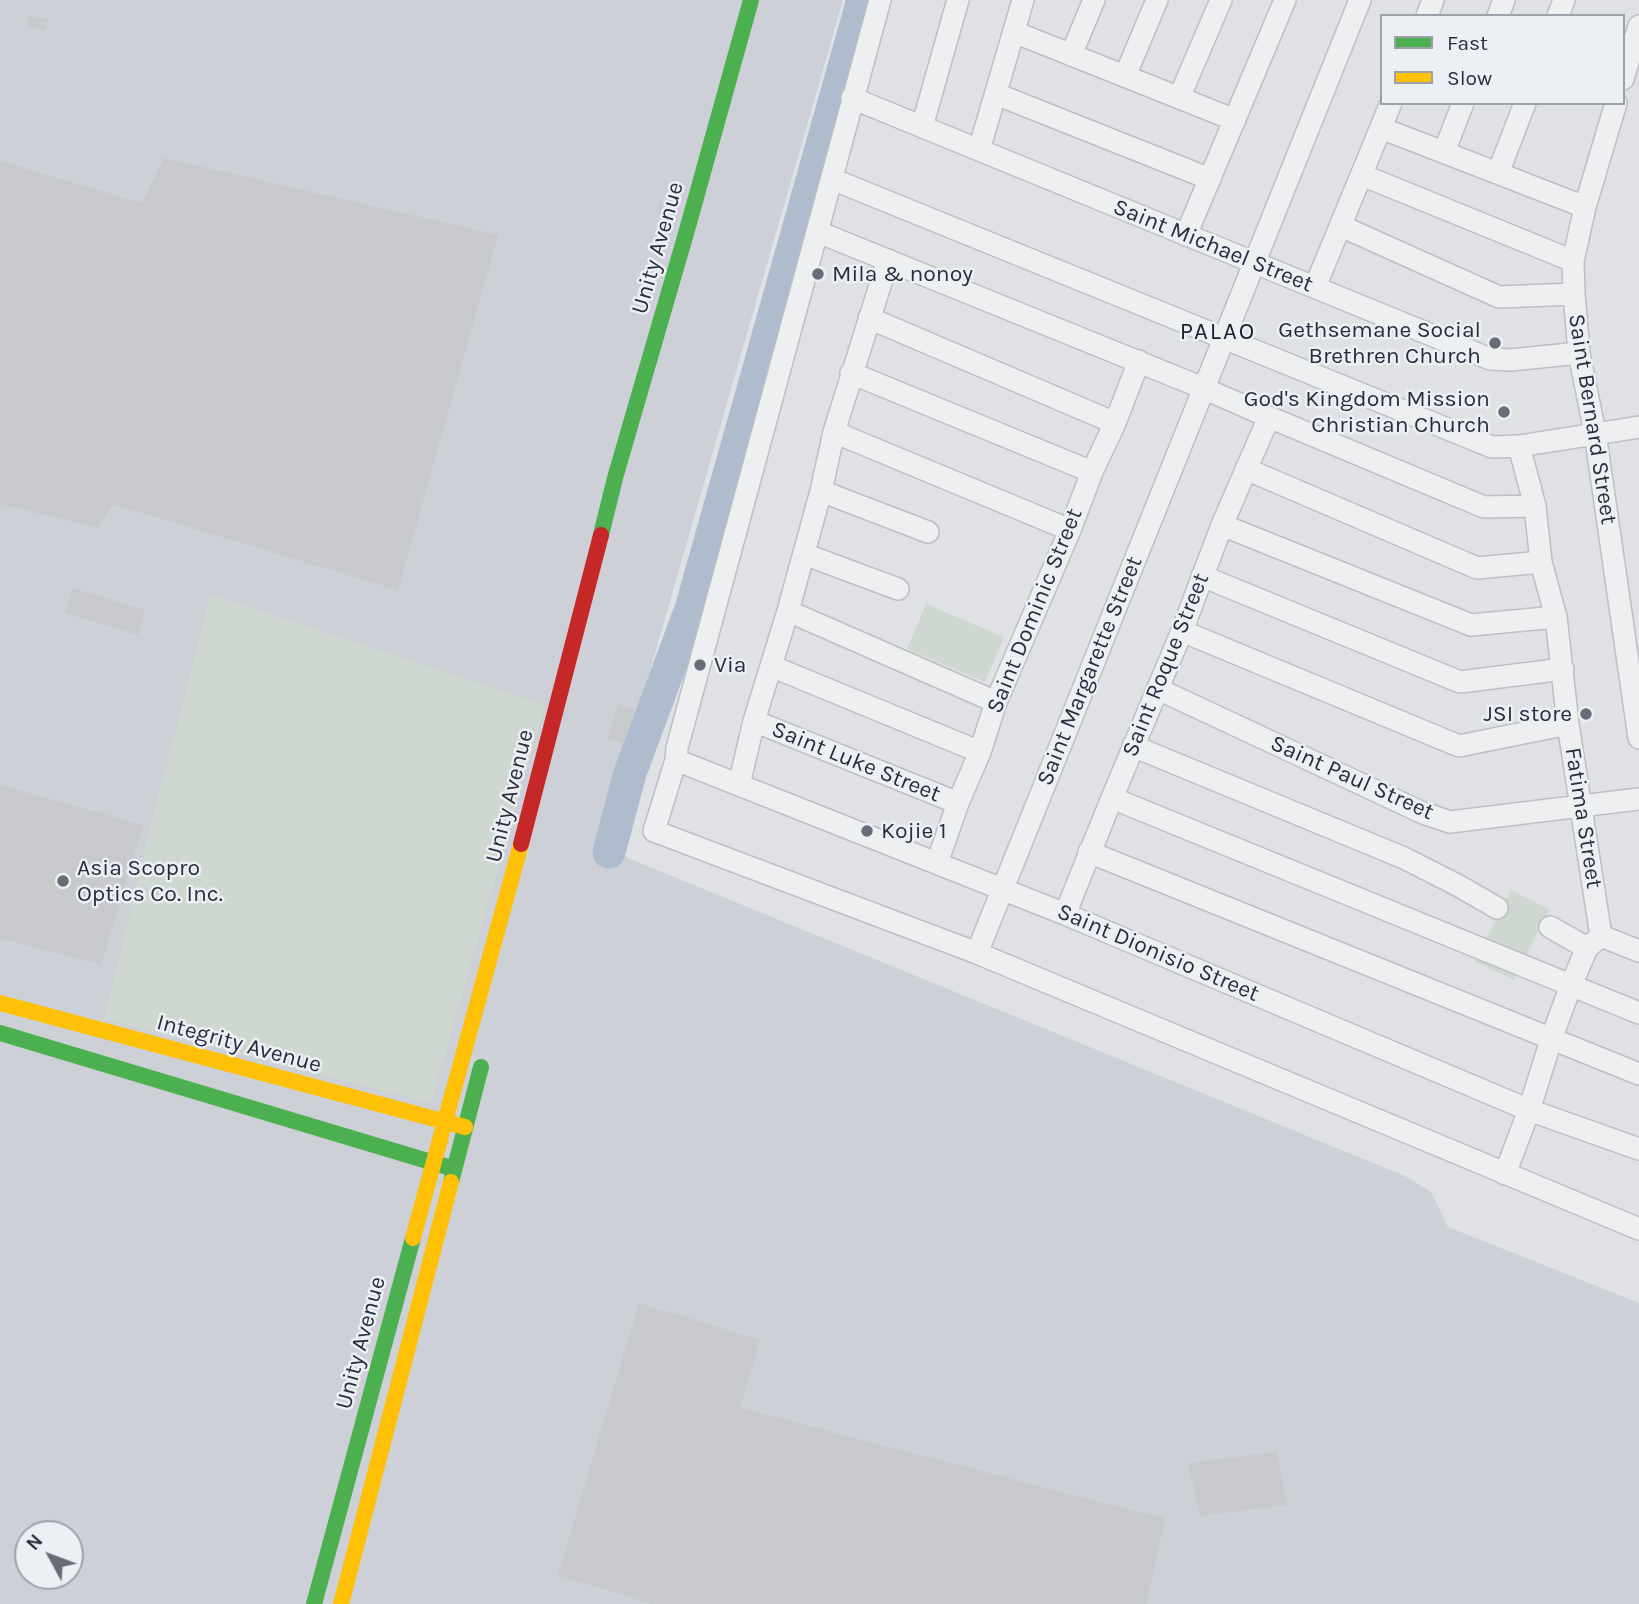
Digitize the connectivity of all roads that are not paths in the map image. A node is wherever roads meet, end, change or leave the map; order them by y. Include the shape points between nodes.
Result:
1 (751, 0) edge
2 (880, 0) edge
3 (958, 0) edge
4 (1023, 0) edge
5 (1094, 0) edge
6 (1157, 0) edge
7 (1221, 0) edge
8 (1285, 0) edge
9 (1360, 0) edge
10 (1639, 26) edge
11 (1014, 32) junction
12 (1071, 55) junction
13 (1625, 72) edge
14 (1125, 76) junction
15 (996, 94) junction
16 (1179, 98) junction
17 (852, 99) junction
18 (1390, 105) edge
19 (1462, 105) edge
20 (1524, 105) edge
21 (1615, 105) edge
22 (1235, 120) junction
23 (922, 127) junction
24 (1381, 128) junction
25 (979, 150) junction
26 (1444, 152) junction
27 (1498, 173) junction
28 (1362, 175) junction
29 (832, 178) junction
30 (1210, 179) junction
31 (1585, 207) junction
32 (1341, 226) junction
33 (818, 232) junction
34 (1186, 235) junction
35 (888, 260) junction
36 (1573, 261) junction
37 (1254, 262) junction
38 (1315, 287) junction
39 (1574, 294) junction
40 (869, 318) junction
41 (1224, 338) junction
42 (1579, 353) junction
43 (1139, 361) junction
44 (851, 373) junction
45 (1203, 388) junction
46 (1269, 418) junction
47 (1115, 423) junction
48 (1639, 427) edge
49 (834, 432) junction
50 (1595, 433) junction
51 (1519, 446) junction
52 (1246, 468) junction
53 (1092, 472) junction
54 (821, 491) junction
55 (1535, 506) junction
56 (1222, 525) junction
57 (1070, 530) junction
58 (928, 532) dead end
59 (804, 554) junction
60 (1541, 562) junction
61 (1202, 576) junction
62 (898, 589) dead end
63 (788, 611) junction
64 (1556, 617) junction
65 (1182, 631) junction
66 (771, 666) junction
67 (1563, 669) junction
68 (1158, 689) junction
69 (996, 702) junction
70 (754, 721) junction
71 (1568, 724) junction
72 (1639, 738) edge
73 (1133, 746) junction
74 (980, 752) junction
75 (676, 760) junction
76 (739, 785) junction
77 (1112, 798) junction
78 (1639, 799) edge
79 (958, 803) junction
80 (1581, 806) junction
81 (1089, 852) junction
82 (937, 863) junction
83 (1002, 889) junction
84 (1497, 908) dead end
85 (1065, 914) junction
86 (1550, 927) dead end
87 (1594, 942) junction
88 (1639, 951) edge
89 (976, 954) junction
90 (1571, 985) junction
91 (0, 1003) edge
92 (1639, 1013) edge
93 (0, 1033) edge
94 (1552, 1038) junction
95 (484, 1057) dead end
96 (1639, 1074) edge
97 (1529, 1110) junction
98 (444, 1121) junction
99 (466, 1128) junction
100 (1639, 1149) edge
101 (433, 1163) junction
102 (454, 1169) junction
103 (1506, 1174) junction
104 (1639, 1229) edge
105 (314, 1604) edge
106 (341, 1604) edge

1 - 98 street, Unity Avenue via 615,478
2 - 17 street
3 - 23 street
4 - 11 street
5 - 12 street
6 - 14 street
7 - 16 street
8 - 22 street
9 - 37 street, Saint Margarette Street
10 - 13 street
11 - 12 street
11 - 15 street
12 - 14 street
14 - 16 street
15 - 25 street
15 - 30 street
16 - 22 street
17 - 23 street, Saint Michael Street
17 - 29 street
18 - 24 street
19 - 26 street
20 - 27 street
21 - 31 street, Saint Bernard Street
22 - 30 street
23 - 25 street, Saint Michael Street
24 - 26 street
24 - 28 street
25 - 34 street, Saint Michael Street
26 - 27 street
27 - 31 street
28 - 32 street
28 - 36 street
29 - 33 street
29 - 41 street
30 - 34 street
31 - 36 street, Saint Bernard Street
32 - 38 street
32 - 39 street via 1500,297
33 - 35 street
33 - 75 street
34 - 37 street, Saint Michael Street
35 - 40 street
35 - 43 street
36 - 39 street, Saint Bernard Street
37 - 38 street, Saint Michael Street
37 - 41 street, Saint Margarette Street
38 - 42 street, Saint Michael Street via 1490,359
39 - 42 street, Saint Bernard Street
40 - 44 street
40 - 47 street
41 - 45 street, Saint Margarette Street
41 - 51 street via 1492,447
42 - 50 street, Saint Bernard Street
43 - 45 street
43 - 47 street, Saint Dominic Street
44 - 49 street
44 - 53 street
45 - 46 street
45 - 83 street, Saint Margarette Street
46 - 52 street, Saint Roque Street
46 - 55 street via 1484,507
47 - 53 street, Saint Dominic Street
48 - 50 street
49 - 54 street
49 - 57 street
50 - 51 street
50 - 72 street, Saint Bernard Street
51 - 55 street, Fatima Street
52 - 56 street, Saint Roque Street
52 - 60 street via 1477,569
53 - 57 street, Saint Dominic Street
54 - 58 street
54 - 59 street
55 - 60 street, Fatima Street
56 - 61 street, Saint Roque Street
56 - 64 street via 1471,625
57 - 69 street, Saint Dominic Street
59 - 62 street
59 - 63 street
60 - 64 street, Fatima Street
61 - 65 street, Saint Roque Street
61 - 67 street via 1460,682
63 - 66 street
63 - 69 street
64 - 67 street, Fatima Street
65 - 68 street, Saint Roque Street
65 - 71 street via 1459,746
66 - 70 street
66 - 74 street
67 - 71 street, Fatima Street
68 - 73 street, Saint Roque Street
68 - 80 street, Saint Paul Street via 1450,822
69 - 74 street, Saint Dominic Street
70 - 76 street
70 - 79 street, Saint Luke Street
71 - 80 street, Fatima Street
73 - 77 street, Saint Roque Street
73 - 84 street via 1404,858
74 - 79 street, Saint Dominic Street
75 - 76 street, Saint Dionisio Street
75 - 89 street via 654,831
76 - 82 street, Saint Dionisio Street
77 - 81 street, Saint Roque Street
77 - 90 street
78 - 80 street, Saint Paul Street
79 - 82 street, Saint Dominic Street
80 - 87 street, Fatima Street
81 - 85 street, Saint Roque Street
81 - 94 street
82 - 83 street, Saint Dionisio Street
83 - 85 street, Saint Dionisio Street
83 - 89 street, Saint Margarette Street
85 - 97 street, Saint Dionisio Street
86 - 87 street
87 - 88 street
87 - 90 street
89 - 103 street
90 - 92 street
90 - 94 street
91 - 98 street, Integrity Avenue
93 - 101 street
94 - 96 street
94 - 97 street
95 - 99 street, Unity Avenue
97 - 100 street, Saint Dionisio Street
97 - 103 street
98 - 99 street, Integrity Avenue
98 - 101 street, Unity Avenue
99 - 102 street, Unity Avenue
101 - 102 street
101 - 105 street, Unity Avenue
102 - 106 street, Unity Avenue
103 - 104 street

